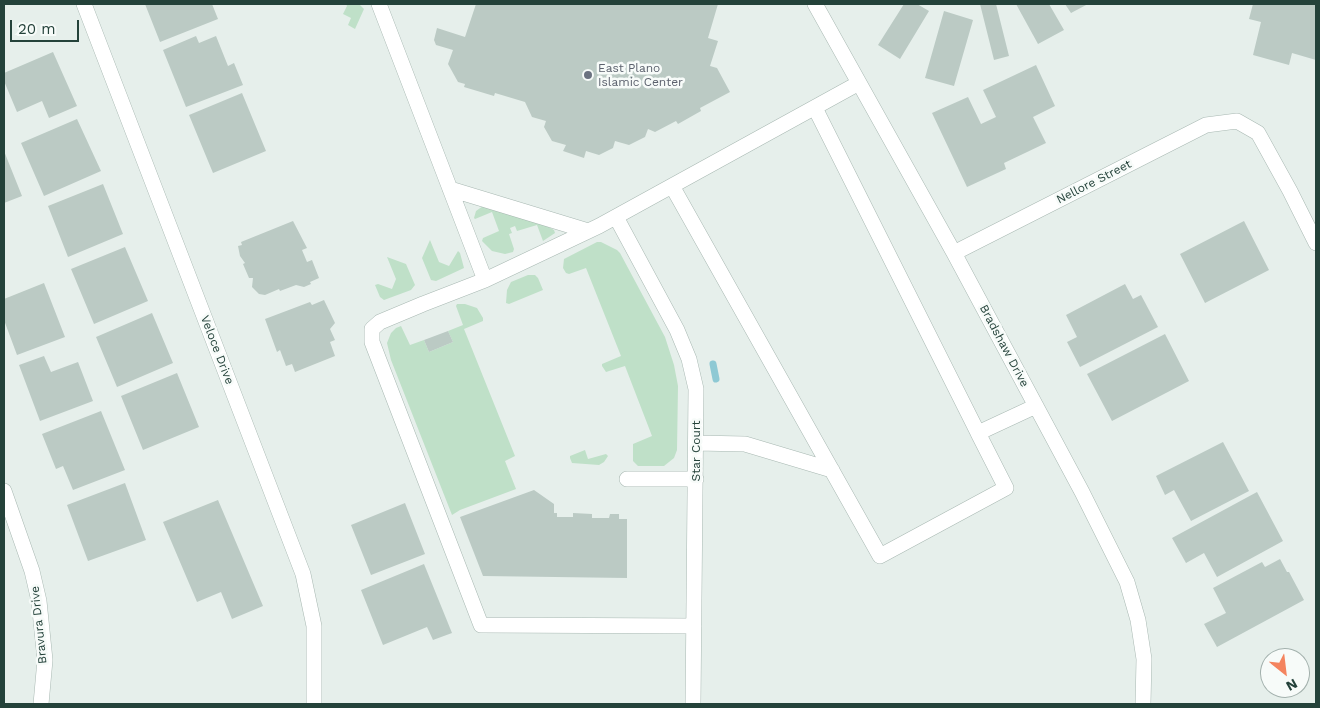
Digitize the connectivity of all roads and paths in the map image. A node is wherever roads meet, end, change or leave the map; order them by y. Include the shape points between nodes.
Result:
1 (84, 4) edge
2 (379, 4) edge
3 (815, 4) edge
4 (859, 84) junction
5 (814, 108) junction
6 (672, 186) junction
7 (450, 189) junction
8 (616, 217) junction
9 (588, 231) junction
10 (1316, 243) edge
11 (954, 253) junction
12 (485, 280) junction
13 (1036, 406) junction
14 (978, 432) junction
15 (696, 443) junction
16 (832, 470) junction
17 (627, 478) dead end
18 (696, 479) junction
19 (4, 491) edge
20 (694, 626) junction
21 (42, 704) edge
22 (314, 704) edge
23 (693, 704) edge
24 (1142, 704) edge

1 - 22 street, Veloce Drive via 304,574 314,626
2 - 7 street
3 - 4 street, Bradshaw Drive
4 - 5 street
4 - 11 street, Bradshaw Drive
5 - 6 street
5 - 14 street
6 - 8 street
6 - 16 street
7 - 9 street
7 - 12 street
8 - 9 street
8 - 15 street, Star Court via 677,330 689,359 696,389
9 - 12 street
10 - 11 street, Nellore Street via 1258,134 1237,121 1206,125
11 - 13 street, Bradshaw Drive
12 - 20 street via 414,307 372,329 372,342 481,624
13 - 14 street
13 - 24 street, Bradshaw Drive via 1128,582 1144,660
14 - 16 street via 1006,488 880,556
15 - 16 street via 745,444
15 - 18 street, Star Court
17 - 18 street
18 - 20 street, Star Court
19 - 21 street, Bravura Drive via 39,601 45,660
20 - 23 street, Star Court

